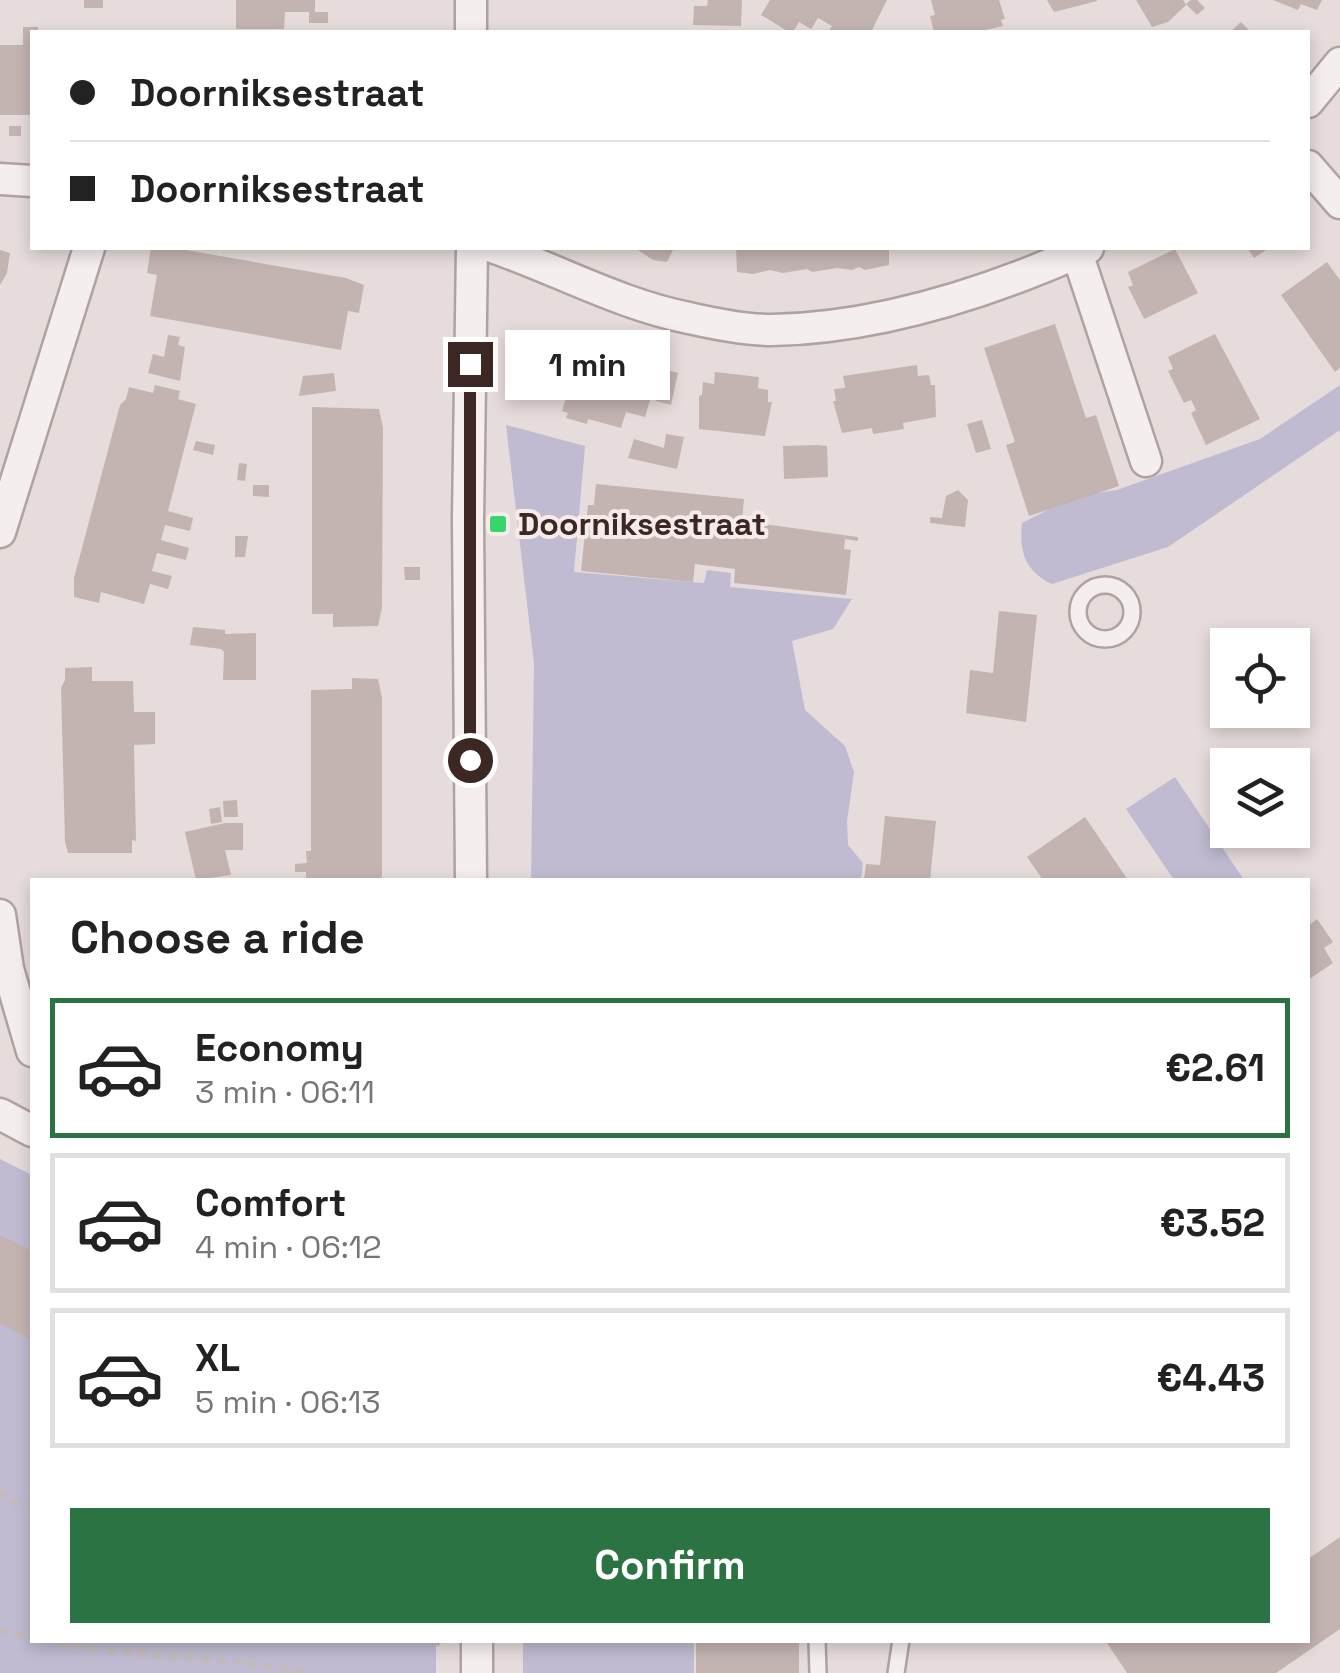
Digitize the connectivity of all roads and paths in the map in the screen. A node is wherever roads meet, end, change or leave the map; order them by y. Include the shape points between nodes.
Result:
1 (471, 0) edge
2 (471, 30) edge
3 (1340, 63) edge
4 (1310, 100) edge
5 (1310, 168) edge
6 (0, 179) edge
7 (30, 181) edge
8 (1340, 202) edge
9 (88, 250) edge
10 (472, 250) edge
11 (499, 250) edge
12 (1083, 250) edge
13 (1146, 461) dead end
14 (0, 532) edge
15 (471, 878) edge
16 (0, 915) edge
17 (30, 1044) edge
18 (0, 1114) edge
19 (30, 1121) edge
20 (0, 1491) edge
21 (30, 1508) edge
22 (0, 1630) edge
23 (30, 1638) edge
24 (56, 1643) edge
25 (145, 1643) edge
26 (476, 1643) edge
27 (818, 1643) edge
28 (901, 1643) edge
29 (139, 1655) junction
30 (309, 1673) edge
31 (477, 1673) edge
32 (818, 1673) edge
33 (896, 1673) edge

1 - 2 street
3 - 4 street
5 - 8 street
6 - 7 street
9 - 14 street
10 - 15 street
11 - 12 street via 670,313 768,330 845,324 913,309 983,290
12 - 13 street
16 - 17 street
18 - 19 street
20 - 21 path
22 - 23 path
24 - 29 path
25 - 29 path
26 - 31 street
27 - 32 lane
28 - 33 lane
29 - 30 path

